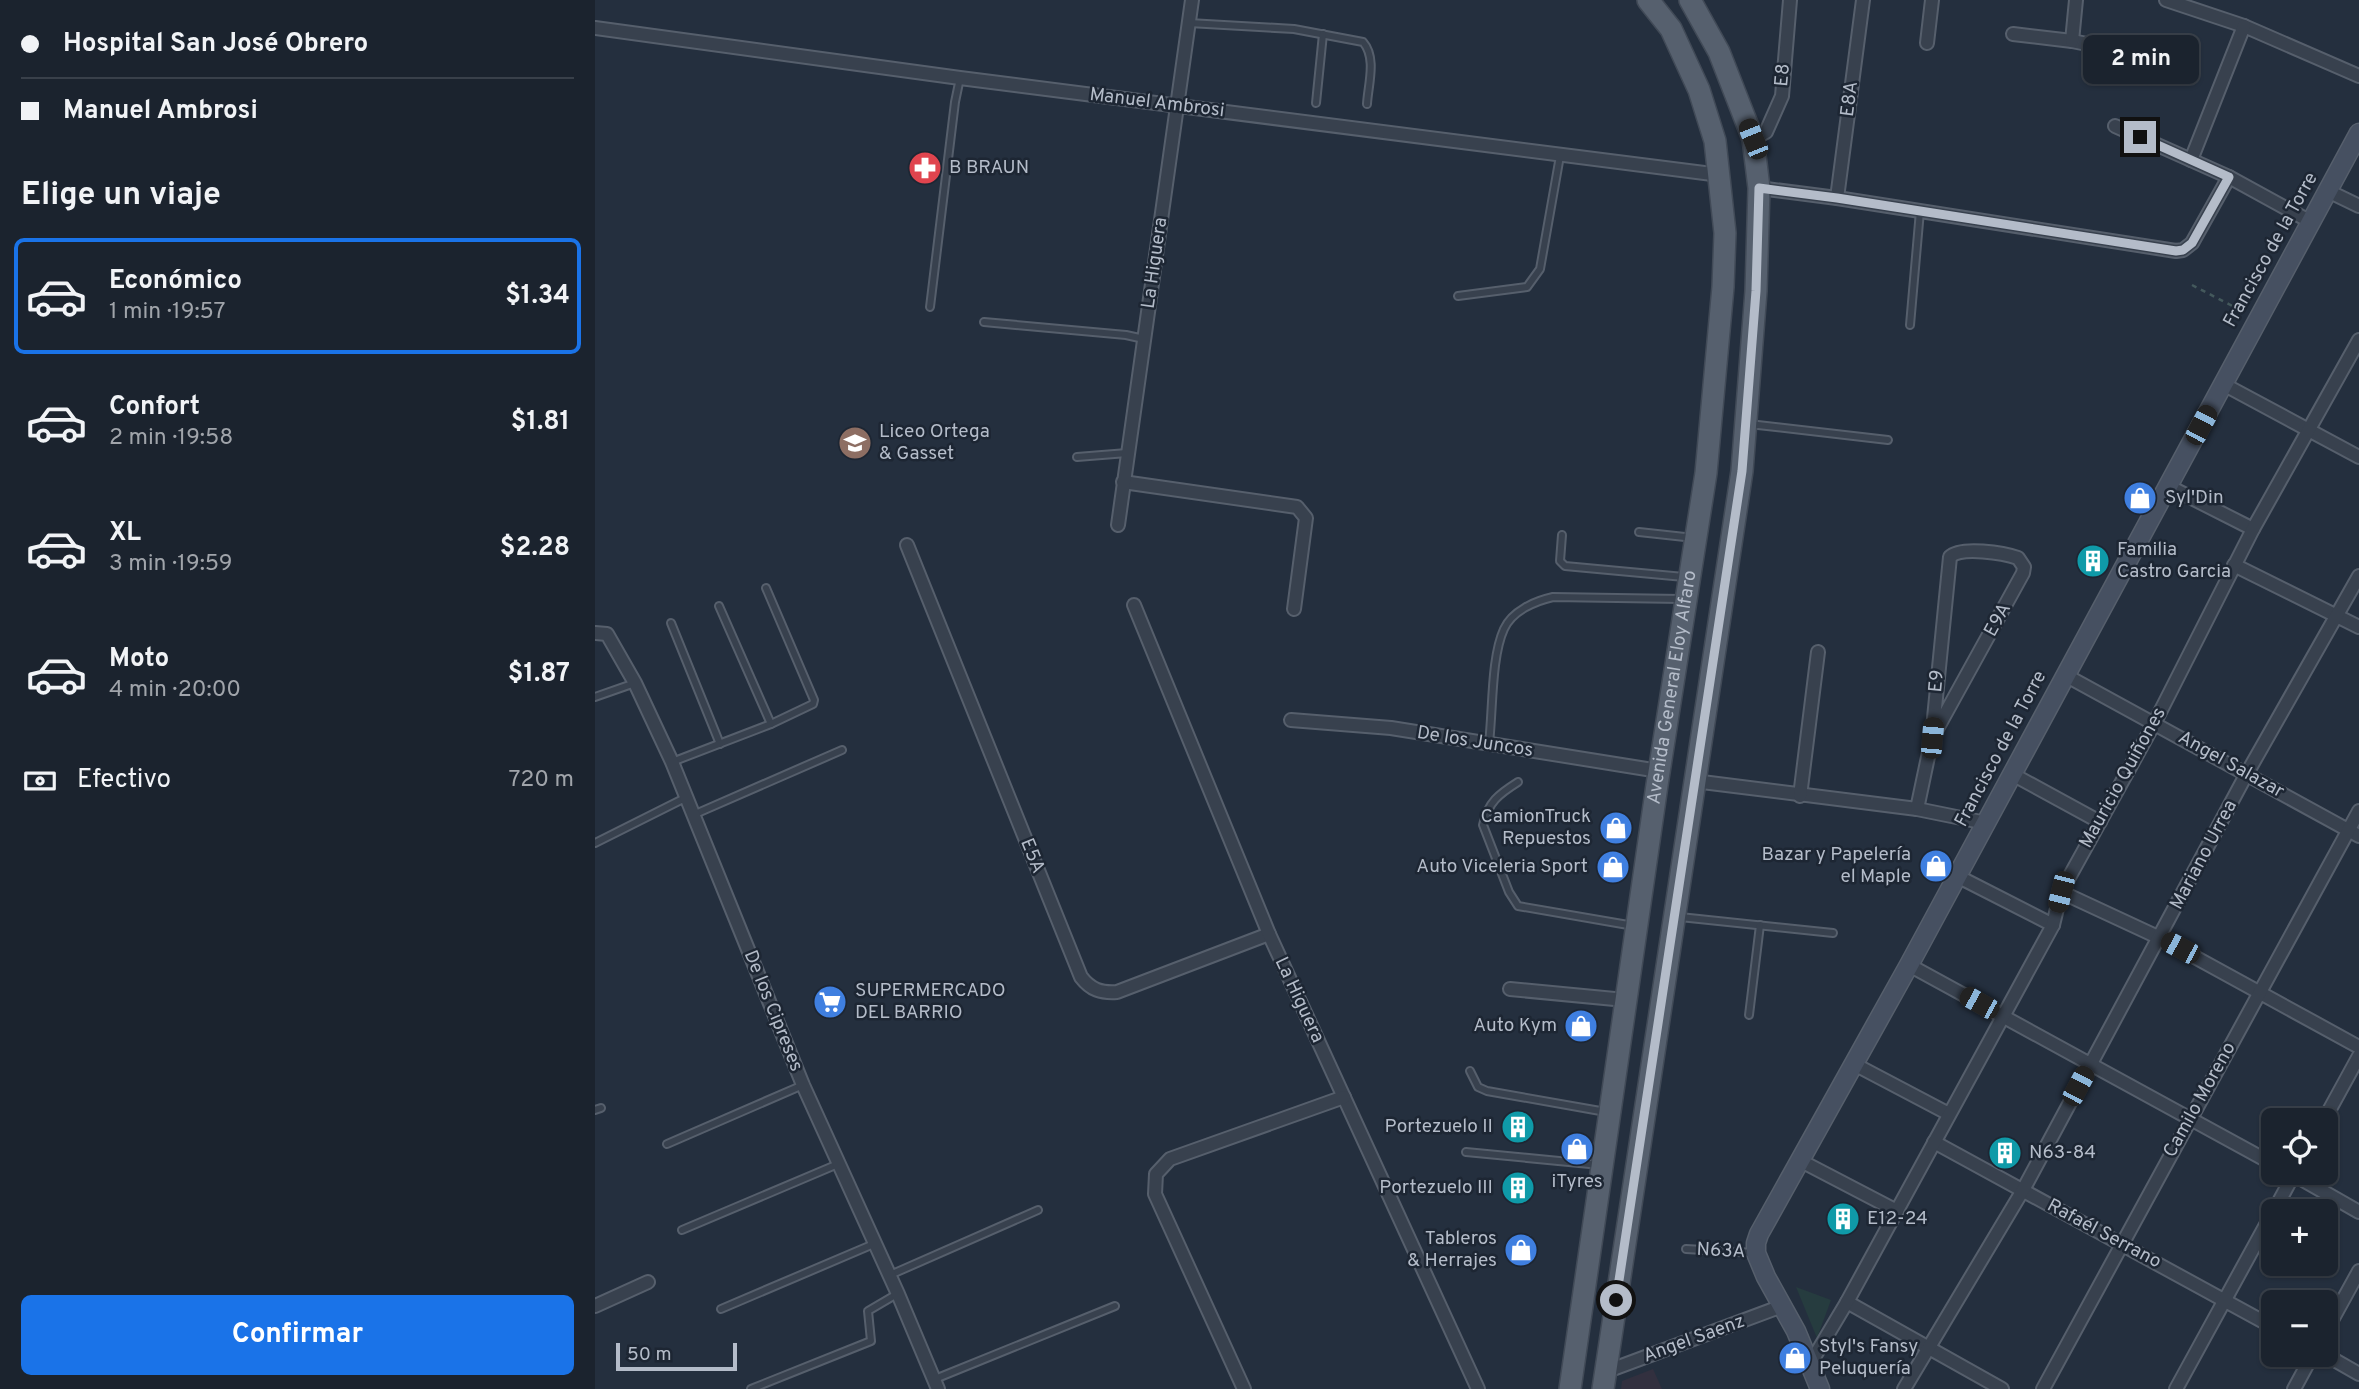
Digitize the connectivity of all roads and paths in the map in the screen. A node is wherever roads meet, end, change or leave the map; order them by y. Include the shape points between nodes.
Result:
1 (1192, 0) edge
2 (1648, 0) edge
3 (1690, 0) edge
4 (1790, 0) edge
5 (1863, 0) edge
6 (1932, 0) edge
7 (2075, 0) edge
8 (2166, 0) edge
9 (1189, 23) junction
10 (2244, 26) junction
11 (595, 29) edge
12 (1323, 34) junction
13 (2013, 34) dead end
14 (2072, 41) junction
15 (1927, 43) dead end
16 (2117, 50) dead end
17 (2359, 76) edge
18 (961, 78) junction
19 (1315, 103) dead end
20 (1367, 104) dead end
21 (1178, 106) junction
22 (2115, 126) dead end
23 (2359, 134) edge
24 (1753, 139) junction
25 (1560, 156) junction
26 (2191, 160) junction
27 (1720, 175) junction
28 (2229, 177) junction
29 (1759, 188) junction
30 (2328, 191) junction
31 (1837, 198) junction
32 (2359, 206) edge
33 (1920, 211) junction
34 (2311, 222) junction
35 (2192, 285) dead end
36 (1458, 296) dead end
37 (930, 307) dead end
38 (2257, 318) junction
39 (984, 322) dead end
40 (1910, 325) dead end
41 (1144, 339) junction
42 (2359, 340) edge
43 (2223, 384) junction
44 (1747, 424) junction
45 (2310, 430) junction
46 (1888, 440) dead end
47 (1128, 453) junction
48 (1077, 457) dead end
49 (2359, 457) edge
50 (1123, 482) junction
51 (2168, 486) junction
52 (1118, 525) dead end
53 (2253, 529) junction
54 (1639, 532) dead end
55 (1562, 535) dead end
56 (1696, 538) junction
57 (907, 545) dead end
58 (1954, 553) joint
59 (2234, 565) junction
60 (2359, 576) edge
61 (766, 588) dead end
62 (1688, 588) junction
63 (1135, 605) dead end
64 (719, 606) dead end
65 (1294, 609) dead end
66 (2337, 615) junction
67 (671, 623) dead end
68 (2359, 626) edge
69 (601, 634) edge
70 (1818, 652) dead end
71 (2065, 675) junction
72 (635, 683) junction
73 (595, 697) edge
74 (1291, 720) dead end
75 (2155, 722) junction
76 (771, 724) junction
77 (1932, 738) junction
78 (720, 744) junction
79 (1489, 745) junction
80 (842, 750) dead end
81 (672, 762) junction
82 (1659, 771) junction
83 (2012, 774) junction
84 (2246, 775) junction
85 (1694, 781) junction
86 (1518, 782) dead end
87 (1800, 796) junction
88 (685, 798) junction
89 (1917, 809) junction
90 (2359, 811) edge
91 (693, 815) junction
92 (2100, 822) junction
93 (1986, 823) junction
94 (2354, 833) edge
95 (595, 843) edge
96 (1957, 876) junction
97 (2061, 892) junction
98 (1674, 916) junction
99 (1760, 925) junction
100 (2053, 925) junction
101 (1636, 926) junction
102 (1833, 933) dead end
103 (1269, 934) junction
104 (2160, 938) junction
105 (1909, 965) junction
106 (1510, 989) dead end
107 (2260, 991) junction
108 (1625, 1000) junction
109 (1749, 1015) dead end
110 (2003, 1016) junction
111 (2359, 1047) edge
112 (2359, 1056) edge
113 (1854, 1064) junction
114 (2089, 1065) junction
115 (1470, 1071) dead end
116 (803, 1085) junction
117 (1344, 1097) junction
118 (2330, 1108) edge
119 (1609, 1112) junction
120 (1949, 1114) junction
121 (2190, 1119) junction
122 (1934, 1142) junction
123 (667, 1144) dead end
124 (1466, 1152) dead end
125 (2261, 1157) edge
126 (1801, 1161) junction
127 (838, 1164) junction
128 (1602, 1165) junction
129 (2313, 1185) edge
130 (2023, 1190) junction
131 (1038, 1210) dead end
132 (1896, 1211) junction
133 (2359, 1212) edge
134 (682, 1230) dead end
135 (2261, 1233) edge
136 (876, 1243) junction
137 (2121, 1244) junction
138 (1686, 1249) dead end
139 (1756, 1253) junction
140 (2359, 1271) edge
141 (890, 1275) junction
142 (648, 1282) dead end
143 (898, 1294) junction
144 (2225, 1300) junction
145 (1847, 1302) junction
146 (595, 1306) edge
147 (1115, 1306) dead end
148 (1782, 1306) junction
149 (721, 1309) dead end
150 (2338, 1309) edge
151 (2261, 1320) edge
152 (1926, 1348) junction
153 (2338, 1362) edge
154 (1810, 1364) junction
155 (2306, 1367) edge
156 (2359, 1374) edge
157 (1604, 1380) edge
158 (936, 1384) edge
159 (751, 1389) edge
160 (1244, 1389) edge
161 (1478, 1389) edge
162 (1570, 1389) edge
163 (1820, 1389) edge
164 (1904, 1389) edge
165 (2002, 1389) edge
166 (2043, 1389) edge
167 (2176, 1389) edge
168 (2294, 1389) edge

1 - 9 street, La Higuera
2 - 27 main road, Avenida General Eloy Alfaro via 1671,29 1699,90
3 - 24 main road, Avenida General Eloy Alfaro via 1719,52
4 - 24 street, E8 via 1782,96 1766,132
5 - 31 street, E8A
6 - 15 street
7 - 14 street
8 - 10 street
9 - 12 lane
9 - 21 street, La Higuera
10 - 17 street
10 - 26 street
11 - 18 street, Manuel Ambrosi
12 - 19 lane
12 - 20 lane via 1363,42 1369,49
13 - 14 street
14 - 16 street
18 - 21 street, Manuel Ambrosi
18 - 37 lane
21 - 25 street, Manuel Ambrosi
21 - 41 street, La Higuera
22 - 26 street
23 - 30 street, Francisco de la Torre
24 - 29 main road, Avenida General Eloy Alfaro
25 - 27 street, Manuel Ambrosi
25 - 36 lane via 1540,269 1527,287
26 - 28 street
27 - 56 main road, Avenida General Eloy Alfaro via 1723,287
28 - 33 street via 2192,243 2176,251
28 - 34 street
29 - 31 street
29 - 44 main road, Avenida General Eloy Alfaro
30 - 32 street
30 - 34 street, Francisco de la Torre
31 - 33 street
33 - 40 lane
34 - 38 street, Francisco de la Torre
35 - 38 path
38 - 43 street, Francisco de la Torre
39 - 41 lane
41 - 47 street, La Higuera
42 - 45 street, Mauricio Quiñones
43 - 45 street
43 - 51 street, Francisco de la Torre
44 - 46 lane
44 - 85 main road, Avenida General Eloy Alfaro
45 - 49 street
45 - 53 street, Mauricio Quiñones
47 - 48 lane
47 - 50 street, La Higuera
50 - 52 street, La Higuera
50 - 65 street via 1297,507 1306,518
51 - 53 street
51 - 71 street, Francisco de la Torre
53 - 59 street, Mauricio Quiñones
54 - 56 lane
55 - 62 lane via 1560,561 1565,566
56 - 62 main road, Avenida General Eloy Alfaro
57 - 103 street, E5A via 1087,985 1117,992
58 - 77 street, E9 via 1948,564
58 - 77 street, E9A via 2013,556 2022,561 2023,573
59 - 66 street
59 - 75 street, Mauricio Quiñones
60 - 66 street, Mariano Urrea
61 - 76 lane via 814,700
62 - 79 lane via 1534,601 1504,626
62 - 82 main road, Avenida General Eloy Alfaro
63 - 103 street, La Higuera
64 - 76 lane
66 - 68 street
66 - 84 street, Mariano Urrea
67 - 78 lane
69 - 72 street, De los Cipreses
70 - 87 street
71 - 75 street, Angel Salazar
71 - 83 street, Francisco de la Torre
72 - 73 lane
72 - 81 street, De los Cipreses
74 - 79 street, De los Juncos via 1391,728
75 - 84 street, Angel Salazar
75 - 92 street, Mauricio Quiñones
76 - 78 lane
77 - 89 street, E9
78 - 81 lane
79 - 82 street, De los Juncos
80 - 91 lane
81 - 88 street, De los Cipreses
82 - 101 main road, Avenida General Eloy Alfaro
83 - 92 street
83 - 93 street, Francisco de la Torre
84 - 94 street, Angel Salazar
84 - 104 street, Mariano Urrea
85 - 87 street
85 - 98 main road, Avenida General Eloy Alfaro
86 - 101 lane via 1494,797 1483,825 1518,906
87 - 89 street
88 - 91 street, De los Cipreses
88 - 95 lane
89 - 93 street
90 - 94 street, Camilo Moreno
91 - 116 street, De los Cipreses
92 - 97 street, Mauricio Quiñones
93 - 96 street, Francisco de la Torre
94 - 107 street, Camilo Moreno
96 - 100 street
96 - 105 street, Francisco de la Torre
97 - 100 street, Mauricio Quiñones
97 - 104 street
98 - 99 lane
98 - 157 main road, Avenida General Eloy Alfaro
99 - 102 lane
99 - 109 lane
100 - 110 street, Mauricio Quiñones
101 - 108 main road, Avenida General Eloy Alfaro
103 - 117 street, La Higuera
104 - 107 street
104 - 114 street, Mariano Urrea
105 - 110 street
105 - 113 street, Francisco de la Torre
106 - 108 street
107 - 111 street
107 - 121 street, Camilo Moreno
108 - 119 main road, Avenida General Eloy Alfaro
110 - 114 street
110 - 120 street, Mauricio Quiñones
112 - 118 street
113 - 120 street
113 - 126 street, Francisco de la Torre
114 - 121 street
114 - 130 street, Mariano Urrea
115 - 119 lane via 1478,1087 1487,1091
116 - 123 lane
116 - 127 street, De los Cipreses
117 - 160 street via 1170,1159 1156,1174 1155,1194
117 - 161 street, La Higuera
119 - 128 main road, Avenida General Eloy Alfaro
120 - 122 street, Mauricio Quiñones
121 - 125 street
121 - 137 street, Camilo Moreno
122 - 130 street, Rafaél Serrano
122 - 132 street, Mauricio Quiñones
124 - 128 lane
126 - 132 street
126 - 139 street, Francisco de la Torre via 1759,1234
127 - 134 lane
127 - 136 street, De los Cipreses
128 - 162 main road, Avenida General Eloy Alfaro
129 - 133 street
130 - 137 street, Rafaél Serrano
130 - 152 street, Mariano Urrea
131 - 141 lane
132 - 145 street, Mauricio Quiñones
135 - 144 street
136 - 141 street, De los Cipreses
136 - 149 lane
137 - 144 street, Rafaél Serrano
137 - 166 street, Camilo Moreno
138 - 139 lane, N63A
139 - 148 street
140 - 150 street
141 - 143 street, De los Cipreses
142 - 146 street
143 - 158 street, De los Cipreses
143 - 159 lane via 869,1311 871,1341
144 - 151 street, Rafaél Serrano
144 - 167 street
145 - 152 street
145 - 154 street, Mauricio Quiñones
147 - 158 lane
148 - 154 street
148 - 157 street, Angel Saenz
152 - 164 street, Mariano Urrea
152 - 165 street
153 - 156 street
154 - 163 street
155 - 168 street

